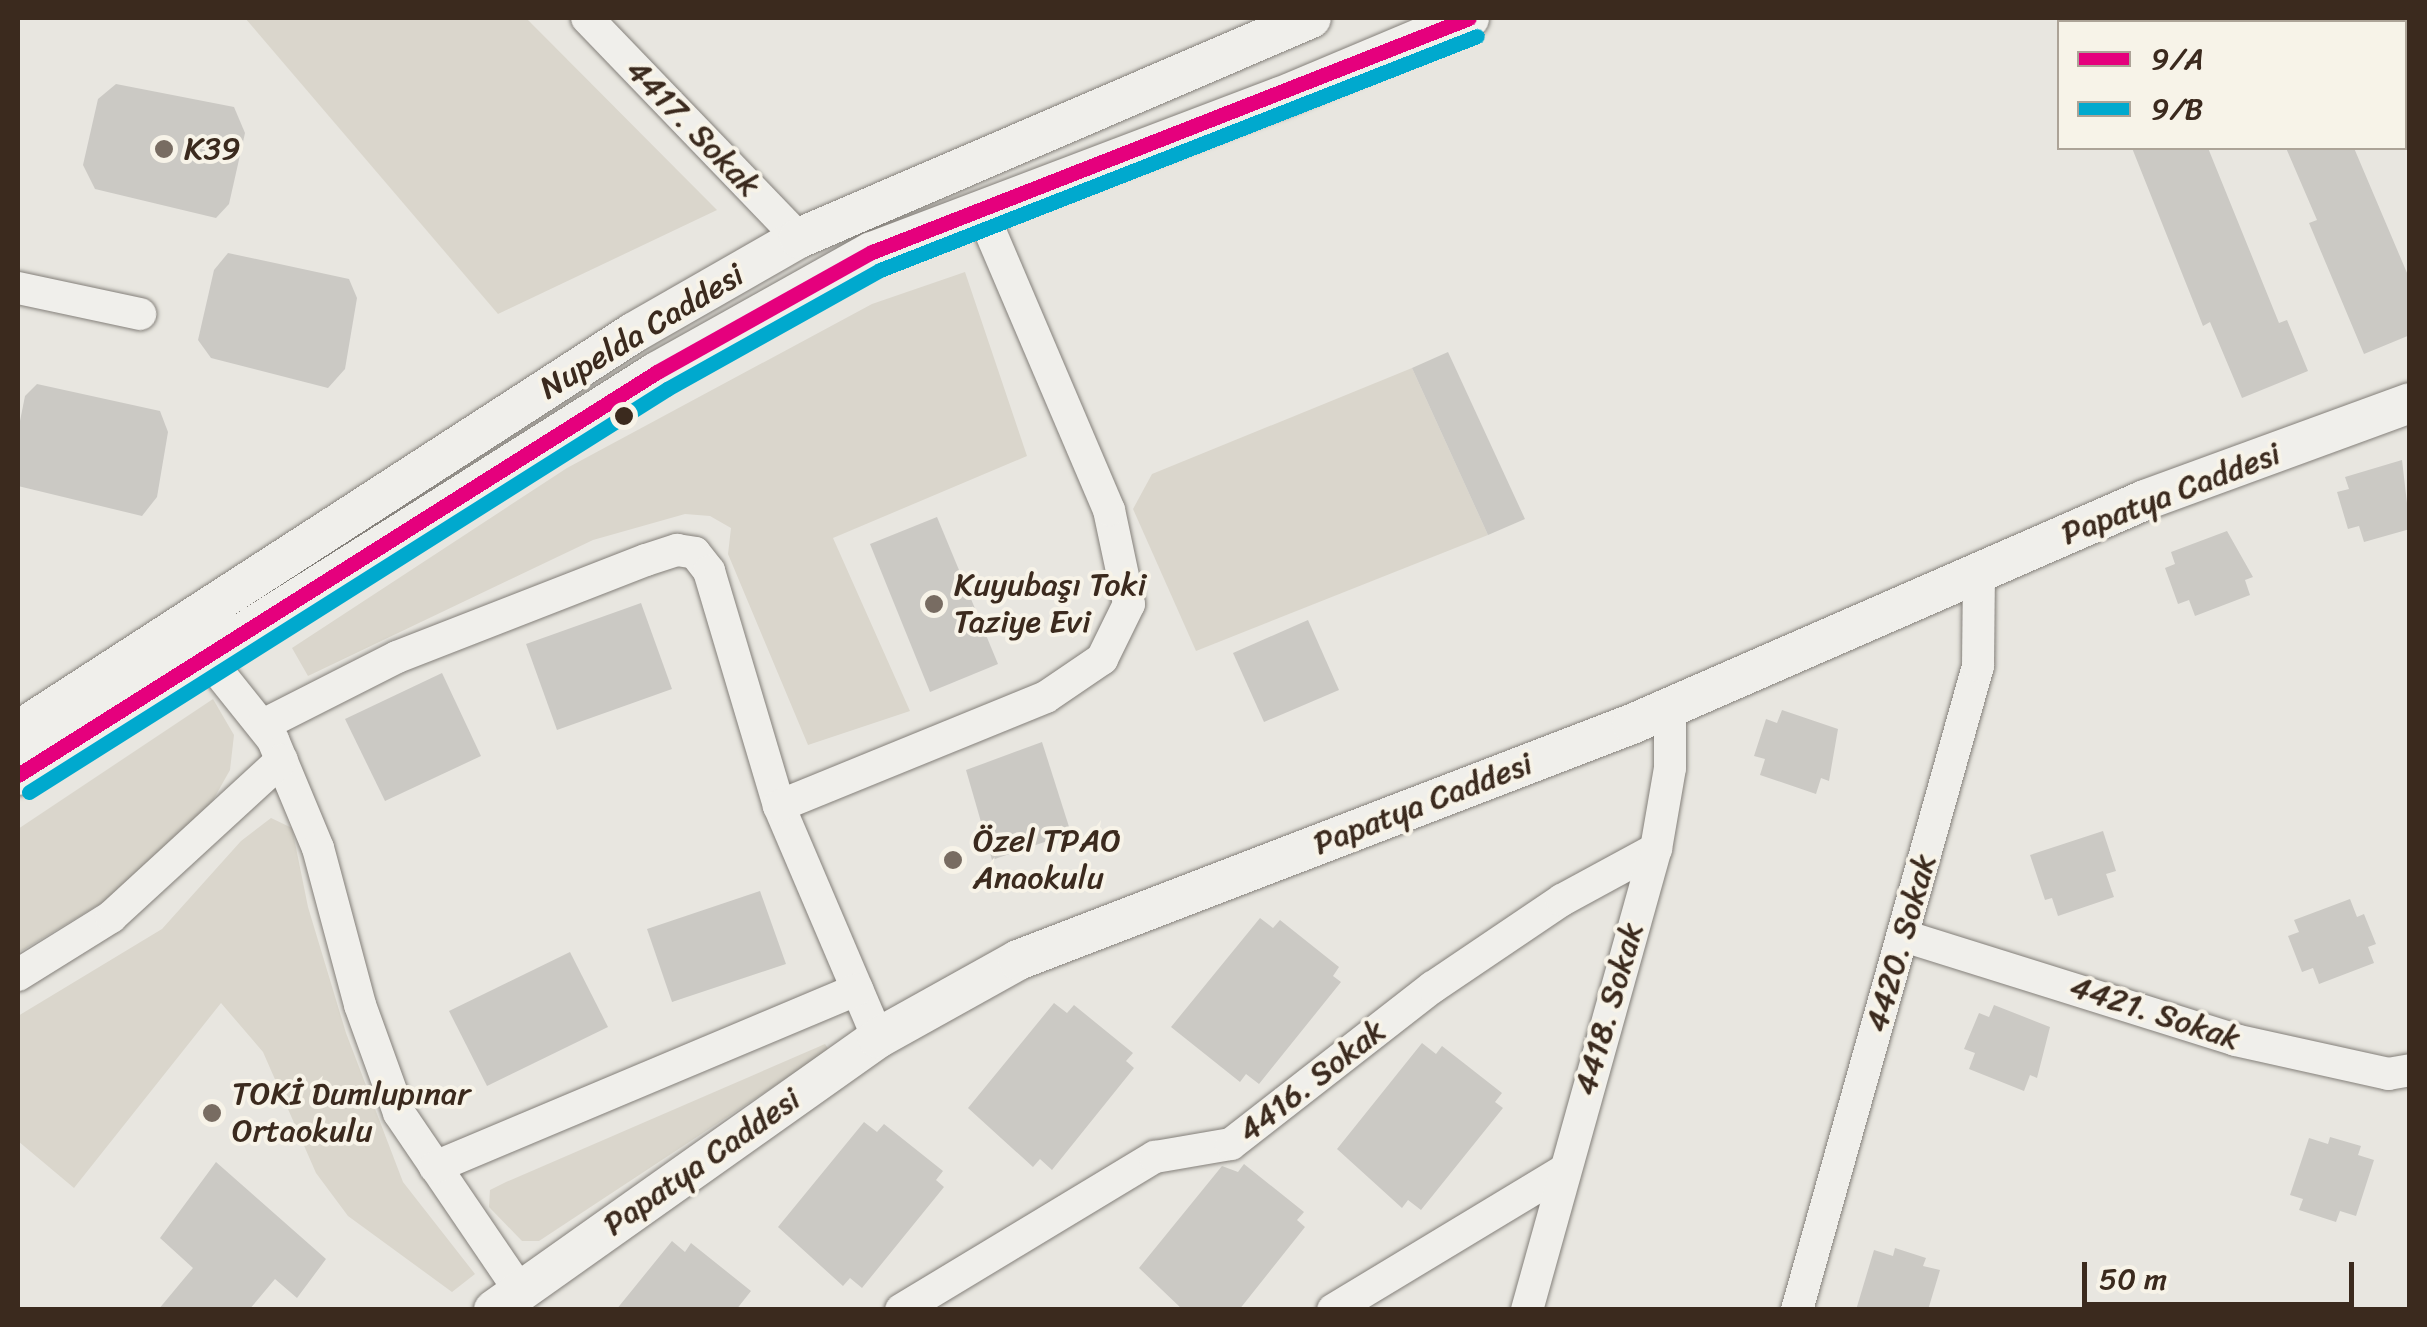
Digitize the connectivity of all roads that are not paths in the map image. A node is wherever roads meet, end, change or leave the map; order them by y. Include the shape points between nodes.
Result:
1 (587, 18) edge
2 (1311, 18) edge
3 (1469, 18) edge
4 (981, 210) junction
5 (799, 238) junction
6 (18, 288) edge
7 (140, 314) dead end
8 (2410, 403) edge
9 (1979, 572) junction
10 (181, 624) junction
11 (205, 657) junction
12 (1670, 706) junction
13 (263, 724) junction
14 (18, 730) edge
15 (282, 760) junction
16 (18, 775) edge
17 (779, 806) junction
18 (1656, 849) junction
19 (1904, 936) junction
20 (18, 975) edge
21 (857, 990) junction
22 (878, 1038) junction
23 (2410, 1070) edge
24 (435, 1167) junction
25 (1562, 1172) junction
26 (507, 1300) edge
27 (901, 1310) edge
28 (1333, 1310) edge
29 (1527, 1310) edge
30 (1797, 1310) edge

1 - 5 street, 4417. Sokak
2 - 5 street, Nupelda Caddesi
3 - 4 street, Nupelda Caddesi via 1281,98
4 - 11 street, Nupelda Caddesi via 872,252 657,372
4 - 17 street via 1110,510 1129,604 1102,660 1046,698
5 - 10 street, Nupelda Caddesi via 633,333
6 - 7 street
8 - 9 street, Papatya Caddesi via 2145,500
9 - 12 street, Papatya Caddesi
9 - 19 street, 4420. Sokak via 1978,666
10 - 11 street
10 - 14 street, Nupelda Caddesi
11 - 13 street
11 - 16 street, Nupelda Caddesi
12 - 18 street, 4418. Sokak via 1670,768
12 - 22 street, Papatya Caddesi via 1018,960
13 - 15 street
13 - 17 street via 397,657 677,550 695,553 708,570
15 - 20 street via 111,917
15 - 24 street via 318,848 360,1005 399,1113
17 - 21 street
18 - 25 street, 4418. Sokak
18 - 27 street, 4416. Sokak via 1562,900 1433,987 1231,1144 1155,1157
19 - 23 street, 4421. Sokak via 2235,1040 2388,1074
19 - 30 street, 4420. Sokak
21 - 22 street
21 - 24 street
22 - 26 street, Papatya Caddesi
24 - 26 street
25 - 28 street
25 - 29 street, 4418. Sokak

